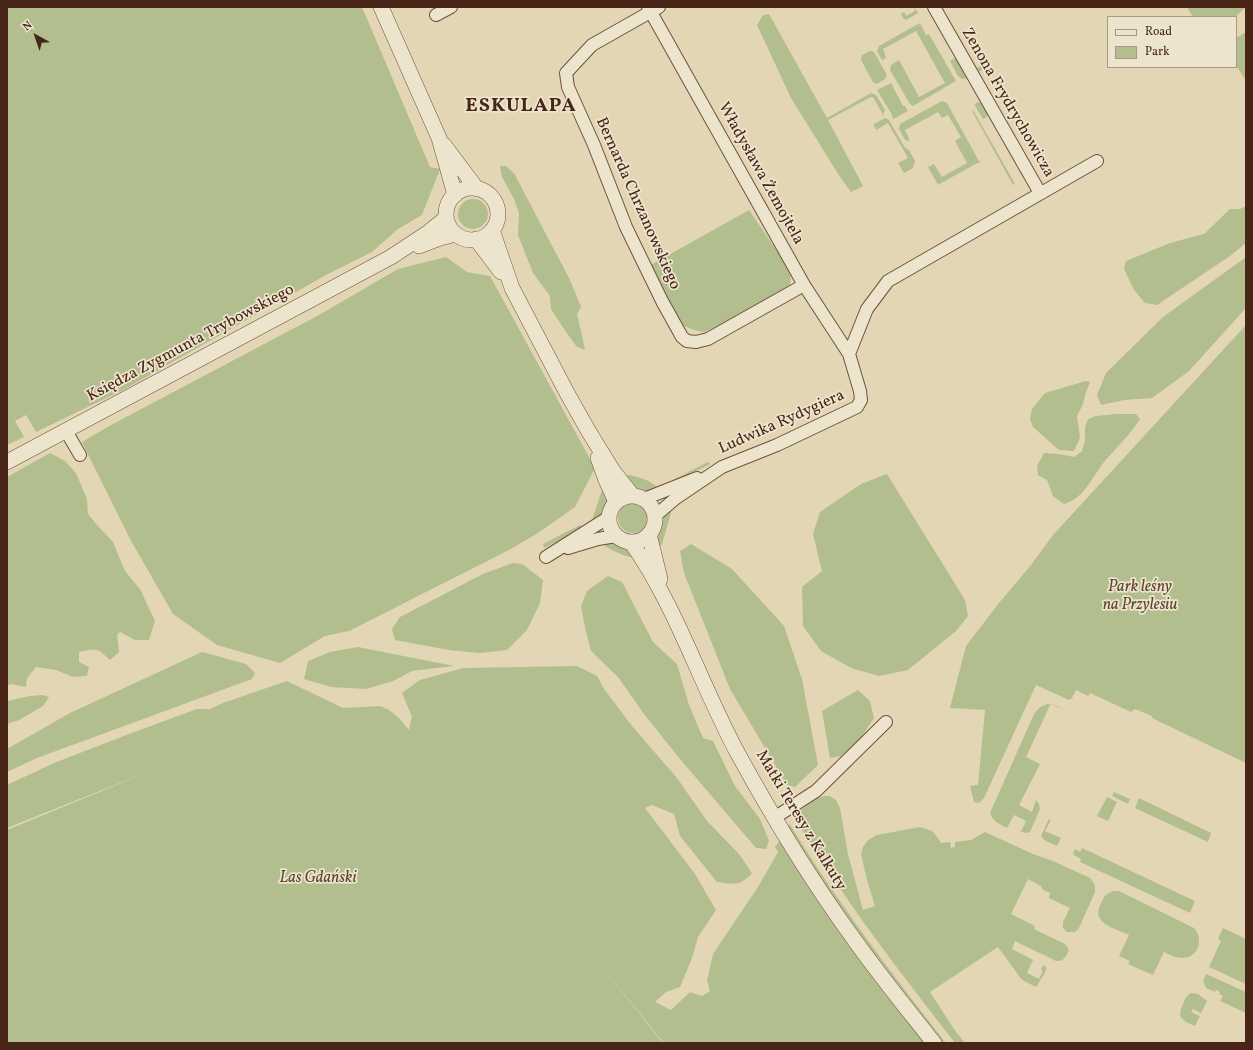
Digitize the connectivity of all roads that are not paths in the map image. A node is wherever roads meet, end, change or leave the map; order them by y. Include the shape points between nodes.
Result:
1 (381, 7) edge
2 (451, 7) edge
3 (934, 7) edge
4 (652, 9) edge
5 (436, 15) dead end
6 (439, 138) junction
7 (1097, 161) dead end
8 (477, 189) junction
9 (1040, 194) junction
10 (455, 195) junction
11 (446, 218) junction
12 (492, 230) junction
13 (456, 234) junction
14 (476, 239) junction
15 (391, 257) junction
16 (804, 285) junction
17 (512, 288) junction
18 (849, 354) junction
19 (66, 431) junction
20 (588, 432) junction
21 (80, 455) dead end
22 (7, 462) edge
23 (713, 472) junction
24 (638, 497) junction
25 (616, 502) junction
26 (655, 516) junction
27 (609, 517) junction
28 (649, 534) junction
29 (616, 536) junction
30 (631, 542) junction
31 (664, 600) junction
32 (886, 722) dead end
33 (774, 818) junction
34 (934, 1043) edge

1 - 6 street
2 - 5 street
3 - 9 street, Zenona Frydrychowicza
4 - 16 street, Władysława Żemojtela
4 - 16 street, Bernarda Chrzanowskiego via 592,45 566,73 568,87 626,226 677,329 687,341 708,339
6 - 8 street
6 - 10 street
7 - 9 street
8 - 10 street via 470,188
8 - 12 street via 486,192 496,204 497,220
9 - 18 street via 888,281 867,309
10 - 11 street via 448,205
11 - 13 street
11 - 15 street, Księdza Zygmunta Trybowskiego
12 - 14 street via 482,238
12 - 17 street
13 - 14 street via 465,239
13 - 15 street, Księdza Zygmunta Trybowskiego
14 - 17 street
15 - 19 street, Księdza Zygmunta Trybowskiego
16 - 18 street, Władysława Żemojtela
17 - 20 street
18 - 23 street, Ludwika Rydygiera via 860,391 861,400 857,407
19 - 21 street
19 - 22 street, Księdza Zygmunta Trybowskiego
20 - 24 street via 613,471
20 - 25 street
23 - 24 street, Ludwika Rydygiera
23 - 26 street, Ludwika Rydygiera
24 - 25 street via 621,498
24 - 26 street via 649,503
25 - 27 street
26 - 28 street via 654,526
27 - 29 street
27 - 29 street via 549,555 592,540
28 - 30 street via 643,539
28 - 31 street, Matki Teresy z Kalkuty
29 - 30 street
30 - 31 street, Matki Teresy z Kalkuty via 642,557
31 - 33 street, Matki Teresy z Kalkuty via 730,739
32 - 33 street via 820,788
33 - 34 street, Matki Teresy z Kalkuty via 856,943

